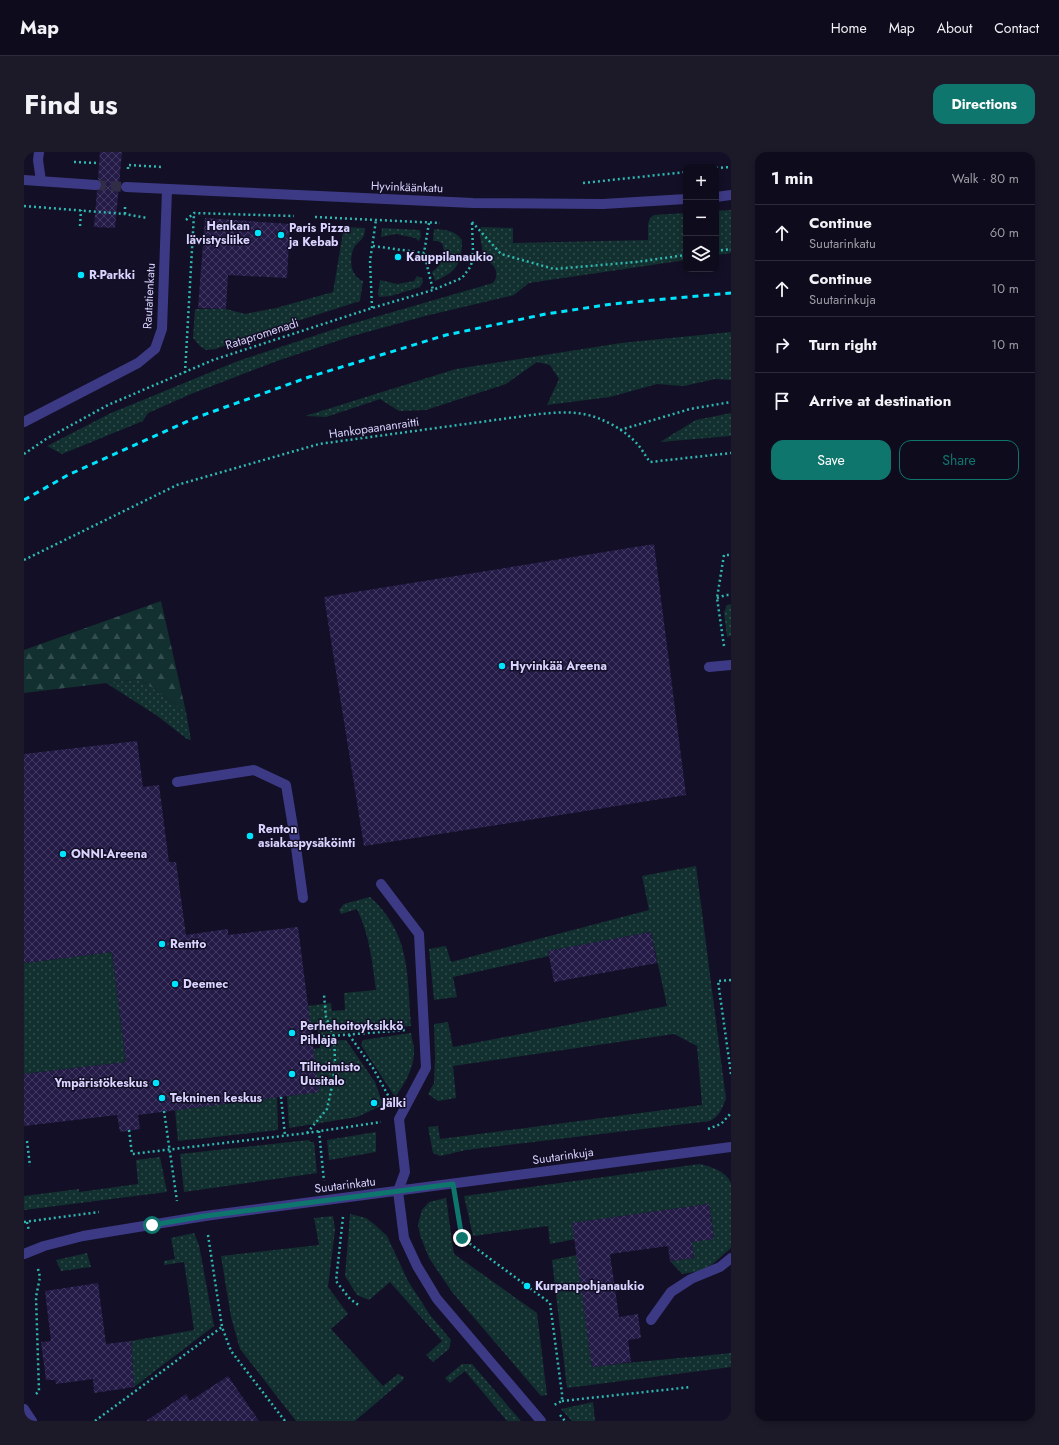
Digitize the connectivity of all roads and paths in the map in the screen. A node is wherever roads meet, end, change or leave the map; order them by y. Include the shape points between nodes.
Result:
1 (39, 152) edge
2 (731, 166) edge
3 (719, 168) edge
4 (683, 172) edge
5 (24, 180) edge
6 (41, 181) junction
7 (582, 183) dead end
8 (96, 185) tunnel mouth
9 (126, 188) tunnel mouth
10 (167, 190) junction
11 (731, 195) edge
12 (719, 197) edge
13 (683, 199) edge
14 (24, 206) edge
15 (81, 210) junction
16 (194, 213) junction
17 (300, 216) dead end
18 (307, 217) dead end
19 (166, 219) junction
20 (376, 220) junction
21 (465, 222) dead end
22 (472, 222) junction
23 (429, 223) junction
24 (443, 223) dead end
25 (80, 226) dead end
26 (373, 246) junction
27 (731, 249) edge
28 (719, 251) edge
29 (424, 253) junction
30 (683, 255) edge
31 (433, 290) junction
32 (372, 308) junction
33 (185, 373) junction
34 (731, 402) edge
35 (24, 422) edge
36 (620, 430) junction
37 (731, 453) edge
38 (24, 454) edge
39 (731, 555) edge
40 (24, 560) edge
41 (731, 595) edge
42 (717, 598) junction
43 (729, 666) edge
44 (708, 667) dead end
45 (177, 782) dead end
46 (381, 884) dead end
47 (303, 898) dead end
48 (731, 980) edge
49 (324, 996) dead end
50 (423, 1028) junction
51 (349, 1035) junction
52 (334, 1037) junction
53 (318, 1038) dead end
54 (731, 1074) edge
55 (281, 1097) dead end
56 (164, 1111) dead end
57 (399, 1120) junction
58 (129, 1130) dead end
59 (319, 1131) junction
60 (307, 1133) junction
61 (285, 1135) junction
62 (27, 1141) dead end
63 (731, 1147) edge
64 (169, 1149) junction
65 (30, 1166) dead end
66 (324, 1183) dead end
67 (453, 1184) junction
68 (398, 1192) junction
69 (341, 1198) junction
70 (177, 1201) dead end
71 (27, 1222) dead end
72 (29, 1252) edge
73 (731, 1258) edge
74 (213, 1265) dead end
75 (360, 1306) dead end
76 (651, 1320) dead end
77 (222, 1327) junction
78 (691, 1387) dead end
79 (39, 1391) dead end
80 (562, 1401) junction
81 (24, 1409) edge
82 (540, 1420) edge
83 (32, 1421) edge
84 (95, 1421) edge
85 (285, 1421) edge

1 - 6 street
2 - 3 path
4 - 7 path
5 - 6 street
6 - 8 street
9 - 10 street, Hyvinkäänkatu
10 - 13 street, Hyvinkäänkatu via 473,203 603,204
10 - 19 street, Rautatienkatu
11 - 12 street
14 - 15 path
15 - 19 path
15 - 25 path
16 - 17 path
16 - 19 path via 185,221
16 - 33 path
18 - 20 path
19 - 35 street, Rautatienkatu via 162,329 155,349 138,363
20 - 23 path
20 - 26 path
21 - 22 path
22 - 30 path via 501,254 554,269
22 - 31 path, Ratapromenadi via 471,266 462,278
23 - 24 path
23 - 29 path
26 - 29 path
26 - 32 path via 370,261
27 - 28 path
29 - 31 path
31 - 32 path, Ratapromenadi
32 - 33 path, Ratapromenadi via 213,360
33 - 38 path, Ratapromenadi via 108,405
34 - 36 path via 690,409
36 - 37 path, Hankopaananraitti via 638,445 650,462
36 - 40 path, Hankopaananraitti via 604,420 564,412 319,444 177,485
39 - 42 path via 724,555
41 - 42 path
42 - 43 path
43 - 44 street
45 - 47 street via 254,770 286,785
46 - 50 street via 419,934
48 - 54 path via 718,981
49 - 52 path via 326,1017
50 - 51 path
50 - 57 street via 426,1068
51 - 52 path
51 - 57 path via 373,1068
52 - 53 path
52 - 60 path via 333,1082 326,1109
55 - 61 path
56 - 64 path
57 - 59 path
57 - 68 street via 405,1172
58 - 64 path via 132,1154
59 - 60 path
59 - 66 path
60 - 61 path
61 - 64 path
62 - 65 path
63 - 67 street, Suutarinkuja
64 - 70 path
67 - 68 street, Suutarinkuja
67 - 80 path via 462,1238 550,1303
68 - 69 street, Suutarinkatu
68 - 82 street via 404,1238 416,1266 437,1299
69 - 72 street, Suutarinkatu via 91,1234
69 - 75 path via 343,1215 336,1281 350,1299
71 - 72 path
72 - 79 path via 40,1277 36,1297
73 - 76 street via 720,1267 671,1292
74 - 77 path
77 - 84 path
77 - 85 path via 231,1351
78 - 80 path
80 - 82 path via 552,1406
81 - 83 street

